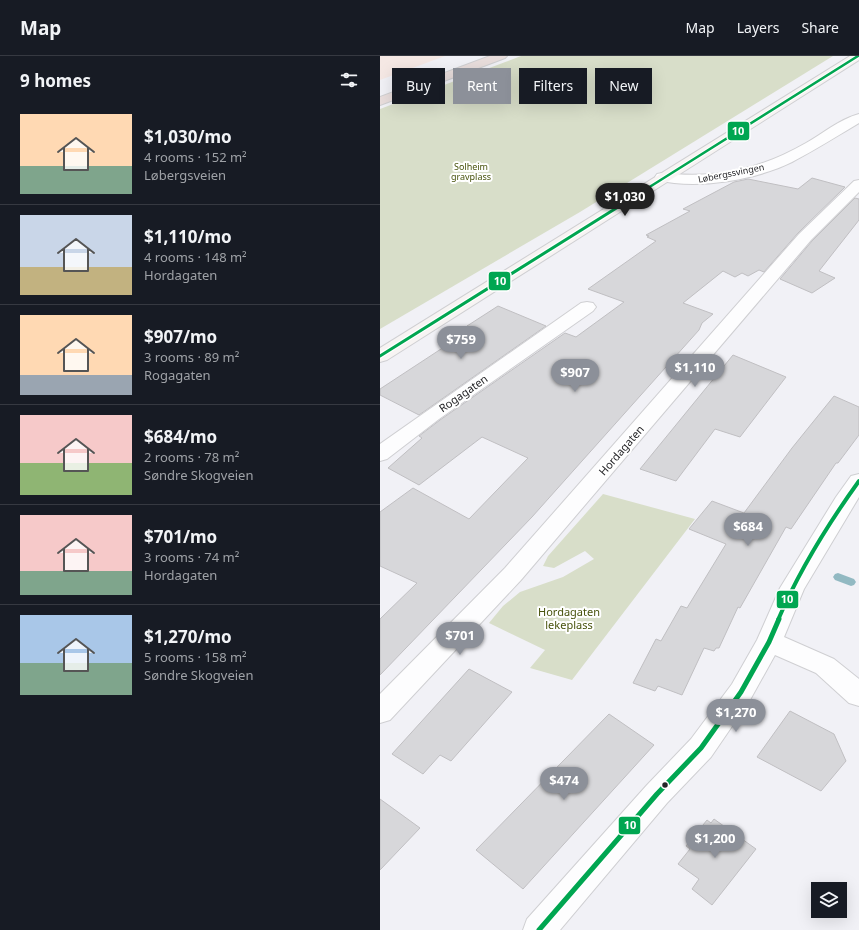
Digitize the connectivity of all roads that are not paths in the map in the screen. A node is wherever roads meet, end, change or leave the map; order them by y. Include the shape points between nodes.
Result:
1 (479, 56) edge
2 (501, 56) edge
3 (858, 56) edge
4 (380, 92) edge
5 (380, 101) edge
6 (859, 118) edge
7 (662, 178) junction
8 (859, 184) edge
9 (587, 307) dead end
10 (380, 356) edge
11 (380, 454) edge
12 (859, 481) edge
13 (769, 642) junction
14 (859, 695) edge
15 (380, 712) edge
16 (539, 930) edge

1 - 4 highway
2 - 5 highway
3 - 7 street
6 - 7 street, Løbergssvingen via 786,160 762,168 696,180
7 - 10 street
8 - 15 street, Hordagaten via 805,237 512,574
9 - 11 street, Rogagaten
12 - 13 street via 792,588
13 - 14 street via 825,666
13 - 16 street via 741,692 700,748

